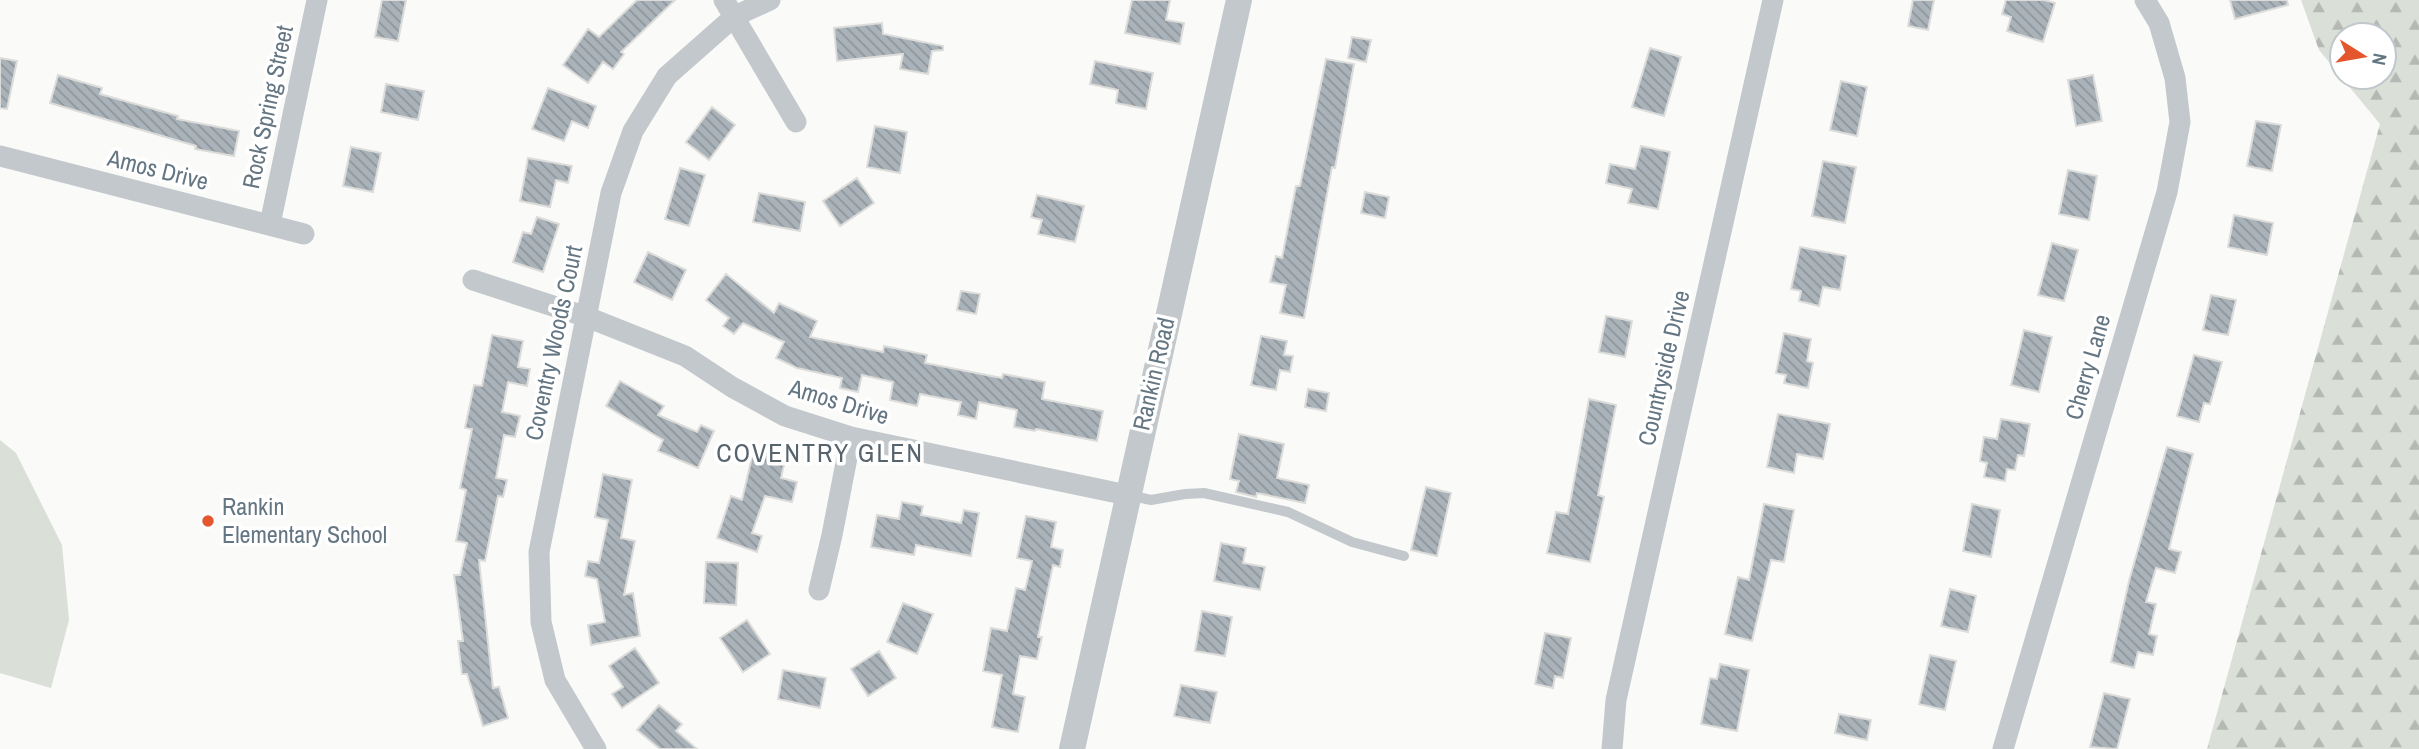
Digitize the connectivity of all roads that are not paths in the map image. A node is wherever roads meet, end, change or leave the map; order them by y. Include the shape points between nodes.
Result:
1 (317, 0) edge
2 (770, 0) edge
3 (1239, 0) edge
4 (1773, 0) edge
5 (2144, 0) edge
6 (730, 8) edge
7 (796, 122) dead end
8 (0, 156) edge
9 (270, 224) junction
10 (304, 234) dead end
11 (473, 280) dead end
12 (587, 317) junction
13 (851, 437) junction
14 (1127, 495) junction
15 (1404, 556) dead end
16 (819, 590) dead end
17 (596, 749) edge
18 (1072, 749) edge
19 (1612, 749) edge
20 (2003, 749) edge

1 - 9 street, Rock Spring Street
2 - 6 street, Coventry Woods Court
3 - 14 street, Rankin Road
4 - 19 street, Countryside Drive via 1616,700
5 - 20 street, Cherry Lane via 2159,23 2180,122 2167,192
6 - 7 street
6 - 12 street, Coventry Woods Court via 667,76 633,131 611,193
8 - 9 street, Amos Drive
9 - 10 street, Amos Drive
11 - 12 street, Amos Drive
12 - 13 street, Amos Drive via 685,356 785,416
12 - 17 street, Coventry Woods Court via 539,552 541,622 555,680
13 - 14 street, Amos Drive
13 - 16 street
14 - 15 lane via 1151,500 1204,494 1240,501 1288,512 1352,542
14 - 18 street, Rankin Road

